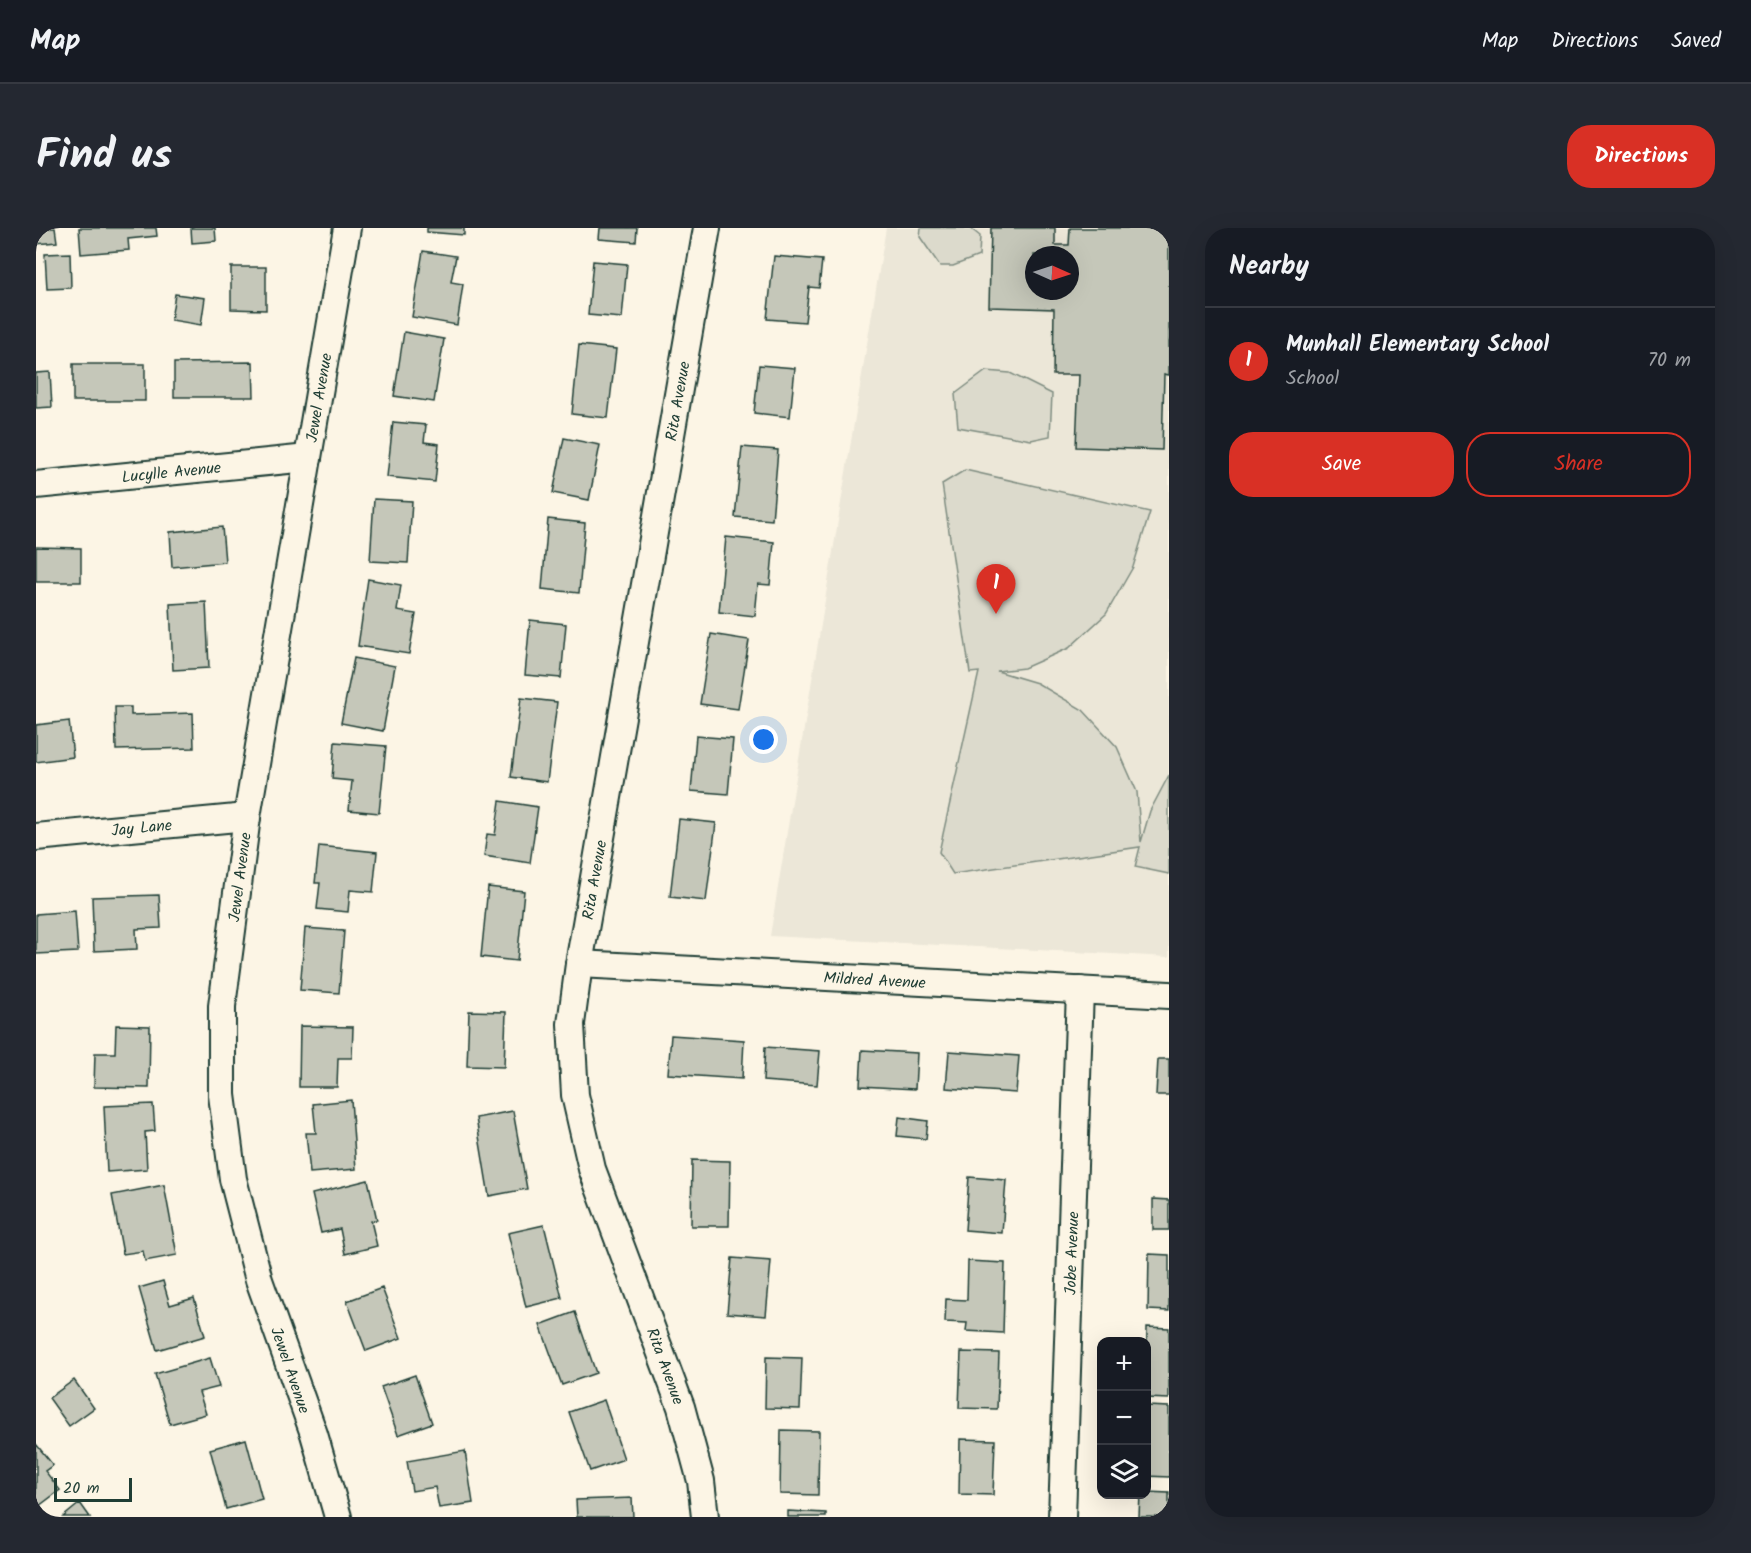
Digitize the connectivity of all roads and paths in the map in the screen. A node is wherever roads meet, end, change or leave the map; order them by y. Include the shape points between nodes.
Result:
1 (347, 228) edge
2 (707, 228) edge
3 (308, 458) junction
4 (36, 485) edge
5 (247, 817) junction
6 (36, 837) edge
7 (579, 964) junction
8 (1080, 990) junction
9 (1169, 995) edge
10 (338, 1517) edge
11 (705, 1517) edge
12 (1062, 1517) edge

1 - 3 street, Jewel Avenue
2 - 7 street, Rita Avenue
3 - 4 street, Lucylle Avenue
3 - 5 street, Jewel Avenue
5 - 6 street, Jay Lane
5 - 10 street, Jewel Avenue via 222,1006 224,1106 233,1179 259,1280 314,1434
7 - 8 street, Mildred Avenue
7 - 11 street, Rita Avenue via 571,1024 575,1095 592,1169 681,1407 701,1480
8 - 9 street, Mildred Avenue
8 - 12 street, Jobe Avenue

